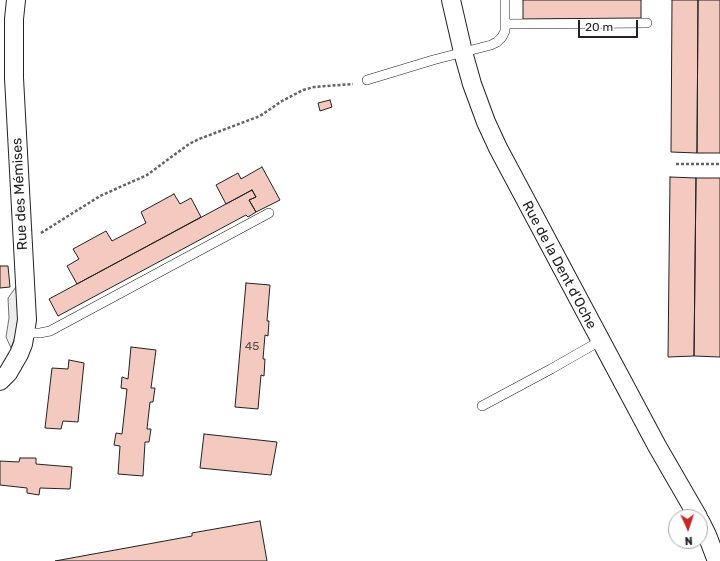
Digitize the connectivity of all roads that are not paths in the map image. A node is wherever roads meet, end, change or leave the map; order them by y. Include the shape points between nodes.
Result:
1 (16, 0) edge
2 (451, 0) edge
3 (505, 0) edge
4 (647, 23) dead end
5 (505, 24) junction
6 (463, 52) junction
7 (367, 80) road end
8 (270, 213) dead end
9 (25, 333) junction
10 (600, 341) junction
11 (0, 381) edge
12 (482, 406) dead end
13 (693, 509) edge
14 (708, 538) edge
15 (717, 561) edge

1 - 9 street, Rue des Mémises via 13,48 26,306
2 - 6 street, Rue de la Dent d'Oche
3 - 5 lane
4 - 5 lane
5 - 6 lane via 505,31 497,42
6 - 7 lane
6 - 10 street, Rue de la Dent d'Oche via 481,109 498,148
8 - 9 lane via 50,331
9 - 11 street, Rue des Mémises via 14,363 8,374
10 - 12 lane
10 - 13 street, Rue de la Dent d'Oche
14 - 15 street

